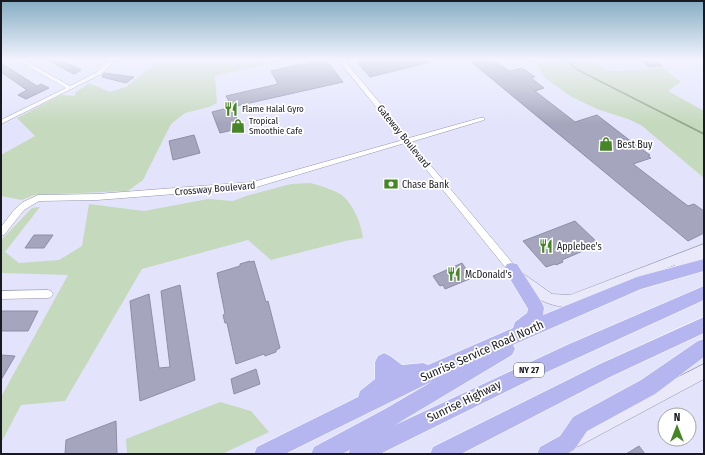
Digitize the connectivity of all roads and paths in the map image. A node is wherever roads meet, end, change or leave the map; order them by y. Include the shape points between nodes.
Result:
1 (58, 81) edge
2 (83, 81) edge
3 (359, 81) edge
4 (70, 88) junction
5 (482, 119) dead end
6 (1, 122) edge
7 (407, 140) junction
8 (1, 233) edge
9 (704, 249) edge
10 (704, 258) edge
11 (704, 265) edge
12 (512, 269) junction
13 (648, 280) junction
14 (704, 293) edge
15 (48, 294) dead end
16 (1, 295) edge
17 (607, 296) junction
18 (704, 325) edge
19 (507, 339) junction
20 (704, 347) edge
21 (440, 369) junction
22 (704, 371) edge
23 (350, 411) junction
24 (567, 443) junction
25 (264, 454) edge
26 (321, 454) edge
27 (358, 454) edge
28 (440, 454) edge
29 (547, 454) edge

1 - 4 street
2 - 4 street
3 - 7 street, Gateway Boulevard
4 - 6 street
5 - 7 street, Crossway Boulevard
7 - 8 street, Crossway Boulevard via 253,185 97,197 38,198 18,210
7 - 12 street, Gateway Boulevard
9 - 12 main road via 566,302 556,301 541,294
10 - 13 main road, Sunrise Service Road North
11 - 13 highway via 691,271
12 - 19 highway via 537,311 531,322
13 - 17 highway, Sunrise Service Road North
14 - 27 highway, Sunrise Highway / NY 27 via 505,382
15 - 16 street
17 - 19 highway, Sunrise Service Road North
17 - 26 highway via 571,319 495,354 398,413
18 - 28 highway via 600,373
19 - 21 highway, Sunrise Service Road North
20 - 24 highway via 648,387 580,424
21 - 23 highway, Sunrise Service Road North
21 - 23 highway via 403,375 392,370 384,362 383,384
22 - 24 main road
23 - 25 highway, Sunrise Service Road North
24 - 29 highway

